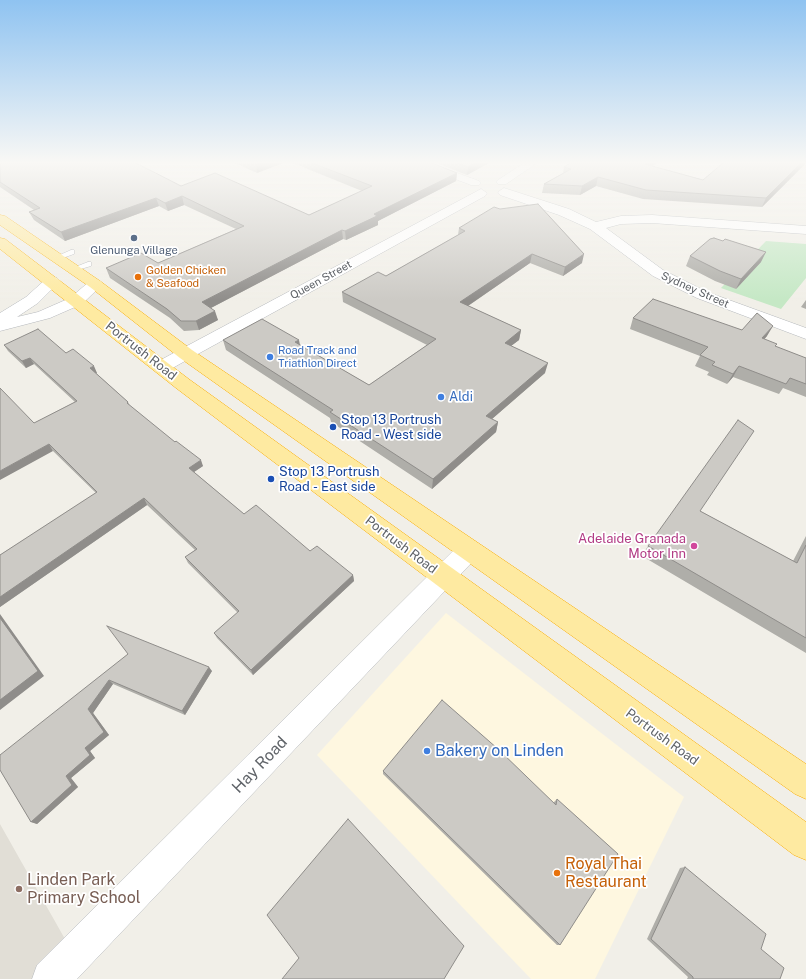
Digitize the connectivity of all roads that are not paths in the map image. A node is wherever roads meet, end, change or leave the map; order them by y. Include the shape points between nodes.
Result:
1 (447, 209) edge
2 (555, 209) edge
3 (804, 216) dead end
4 (0, 218) edge
5 (594, 226) junction
6 (804, 230) edge
7 (0, 242) edge
8 (71, 252) dead end
9 (57, 258) junction
10 (88, 264) dead end
11 (74, 270) junction
12 (52, 281) junction
13 (95, 284) junction
14 (76, 301) junction
15 (0, 321) edge
16 (0, 326) edge
17 (806, 334) edge
18 (186, 354) junction
19 (161, 367) junction
20 (469, 550) junction
21 (443, 577) junction
22 (806, 783) edge
23 (806, 843) edge
24 (51, 979) edge

1 - 18 street, Queen Street
2 - 5 street, Sydney Street
3 - 6 street
4 - 9 highway, Portrush Road
5 - 6 street via 621,220 652,219
5 - 17 street, Sydney Street via 658,273 702,296
7 - 12 highway, Portrush Road
8 - 9 lane
9 - 11 highway, Portrush Road
10 - 11 lane
11 - 13 highway, Portrush Road
12 - 14 highway, Portrush Road
12 - 15 street via 32,300
13 - 14 street
13 - 18 highway, Portrush Road
14 - 16 street via 44,315
14 - 19 highway, Portrush Road
18 - 19 street, Queen Street
18 - 20 highway, Portrush Road
19 - 21 highway, Portrush Road
20 - 21 street, Hay Road
20 - 22 highway, Portrush Road
21 - 23 highway, Portrush Road
21 - 24 street, Hay Road

